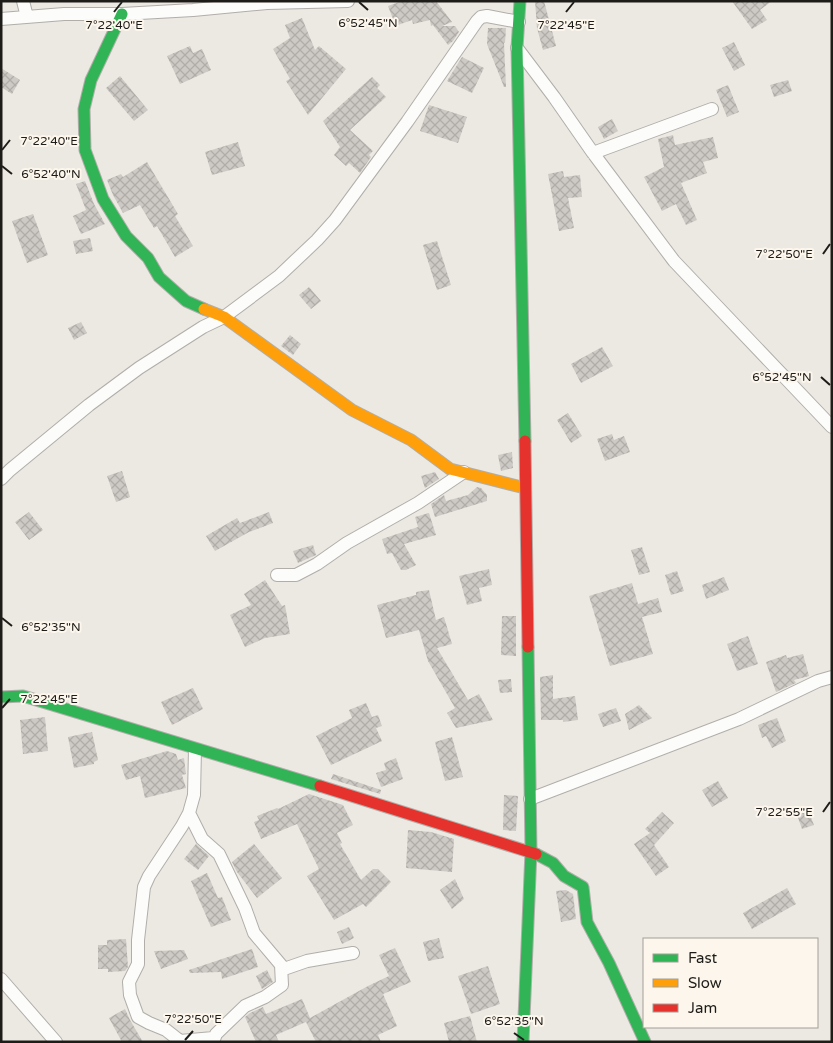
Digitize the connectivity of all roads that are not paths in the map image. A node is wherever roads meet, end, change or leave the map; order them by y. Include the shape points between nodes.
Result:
1 (24, 1) edge
2 (348, 1) edge
3 (520, 1) edge
4 (122, 14) junction
5 (27, 17) junction
6 (1, 19) edge
7 (519, 22) junction
8 (517, 48) junction
9 (712, 109) dead end
10 (593, 153) junction
11 (224, 317) junction
12 (832, 427) edge
13 (464, 472) junction
14 (1, 479) edge
15 (525, 488) junction
16 (277, 574) dead end
17 (832, 677) edge
18 (1, 698) edge
19 (195, 749) junction
20 (530, 799) junction
21 (189, 813) junction
22 (531, 851) junction
23 (353, 952) dead end
24 (281, 965) junction
25 (1, 979) edge
26 (213, 1040) edge
27 (56, 1042) edge
28 (523, 1042) edge
29 (645, 1042) edge

1 - 5 street
2 - 4 street via 267,3
3 - 7 street
4 - 5 street
4 - 11 street via 91,80 84,109 85,150 113,217 126,236 144,252 159,277 186,302
5 - 6 street
7 - 8 street
7 - 11 street via 487,16 477,21 324,234 279,276
8 - 10 street
8 - 15 street
9 - 10 street
10 - 12 street via 674,261
11 - 13 street via 352,410 411,439 440,463
11 - 14 street via 139,368 88,405
13 - 15 street
13 - 16 street via 317,564 296,574
15 - 20 street
17 - 20 street via 739,719
18 - 19 street via 22,696
19 - 21 street via 194,795
19 - 22 street
20 - 22 street
21 - 24 street via 202,839 220,854 254,934
21 - 26 street via 144,887 138,964 130,982 130,995 138,1017 166,1030 180,1041
22 - 28 street
22 - 29 street via 583,887 587,922
23 - 24 street via 284,969
24 - 26 street via 282,985 245,1006
25 - 27 street

